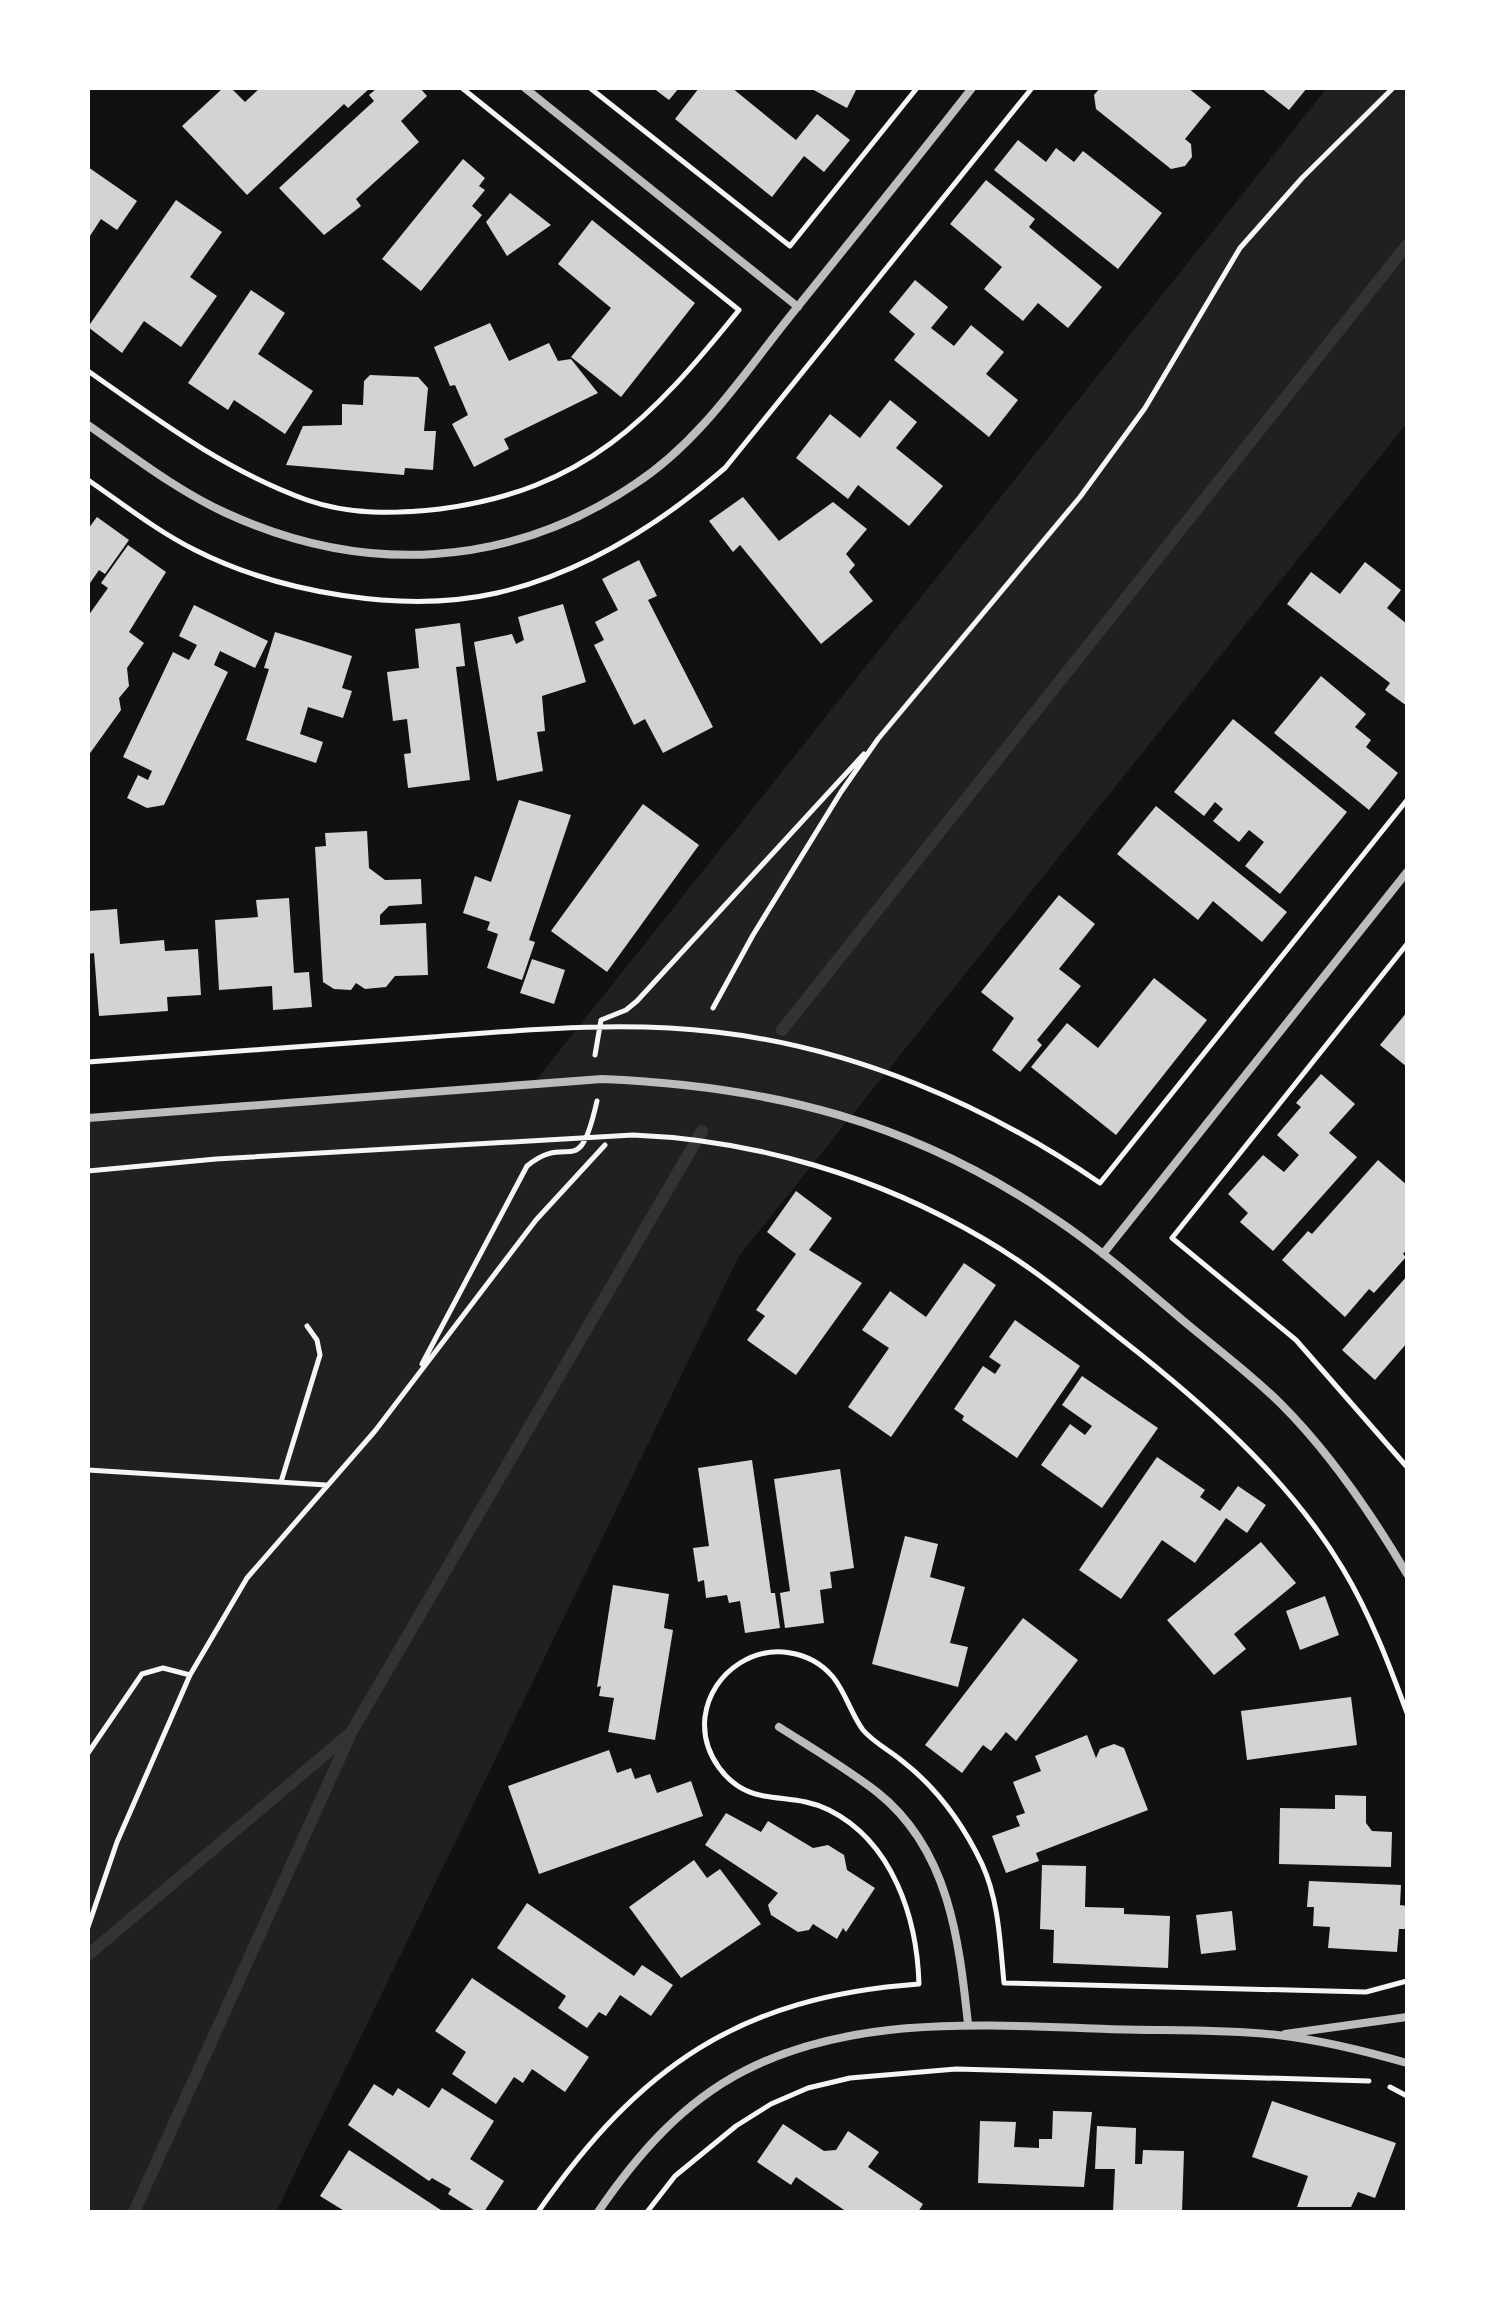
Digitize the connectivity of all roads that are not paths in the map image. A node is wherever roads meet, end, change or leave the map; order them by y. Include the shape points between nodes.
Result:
1 (525, 88) edge
2 (972, 88) edge
3 (798, 307) junction
4 (88, 425) edge
5 (1407, 872) edge
6 (88, 1118) edge
7 (1103, 1254) junction
8 (1407, 1574) edge
9 (779, 1727) dead end
10 (1407, 2017) edge
11 (968, 2024) junction
12 (1277, 2035) junction
13 (1407, 2063) edge
14 (598, 2212) edge

1 - 3 street
2 - 3 street
3 - 4 street via 704,425 636,484 536,534 457,553 372,556 293,539 223,512 172,484
5 - 7 street
6 - 7 street via 597,1080 661,1081 760,1093 915,1141 1013,1191
7 - 8 street via 1281,1404 1338,1469
9 - 11 street via 878,1793 931,1859 954,1919
10 - 12 street
11 - 12 street
11 - 14 street via 816,2043 746,2070 717,2086 657,2136
12 - 13 street

